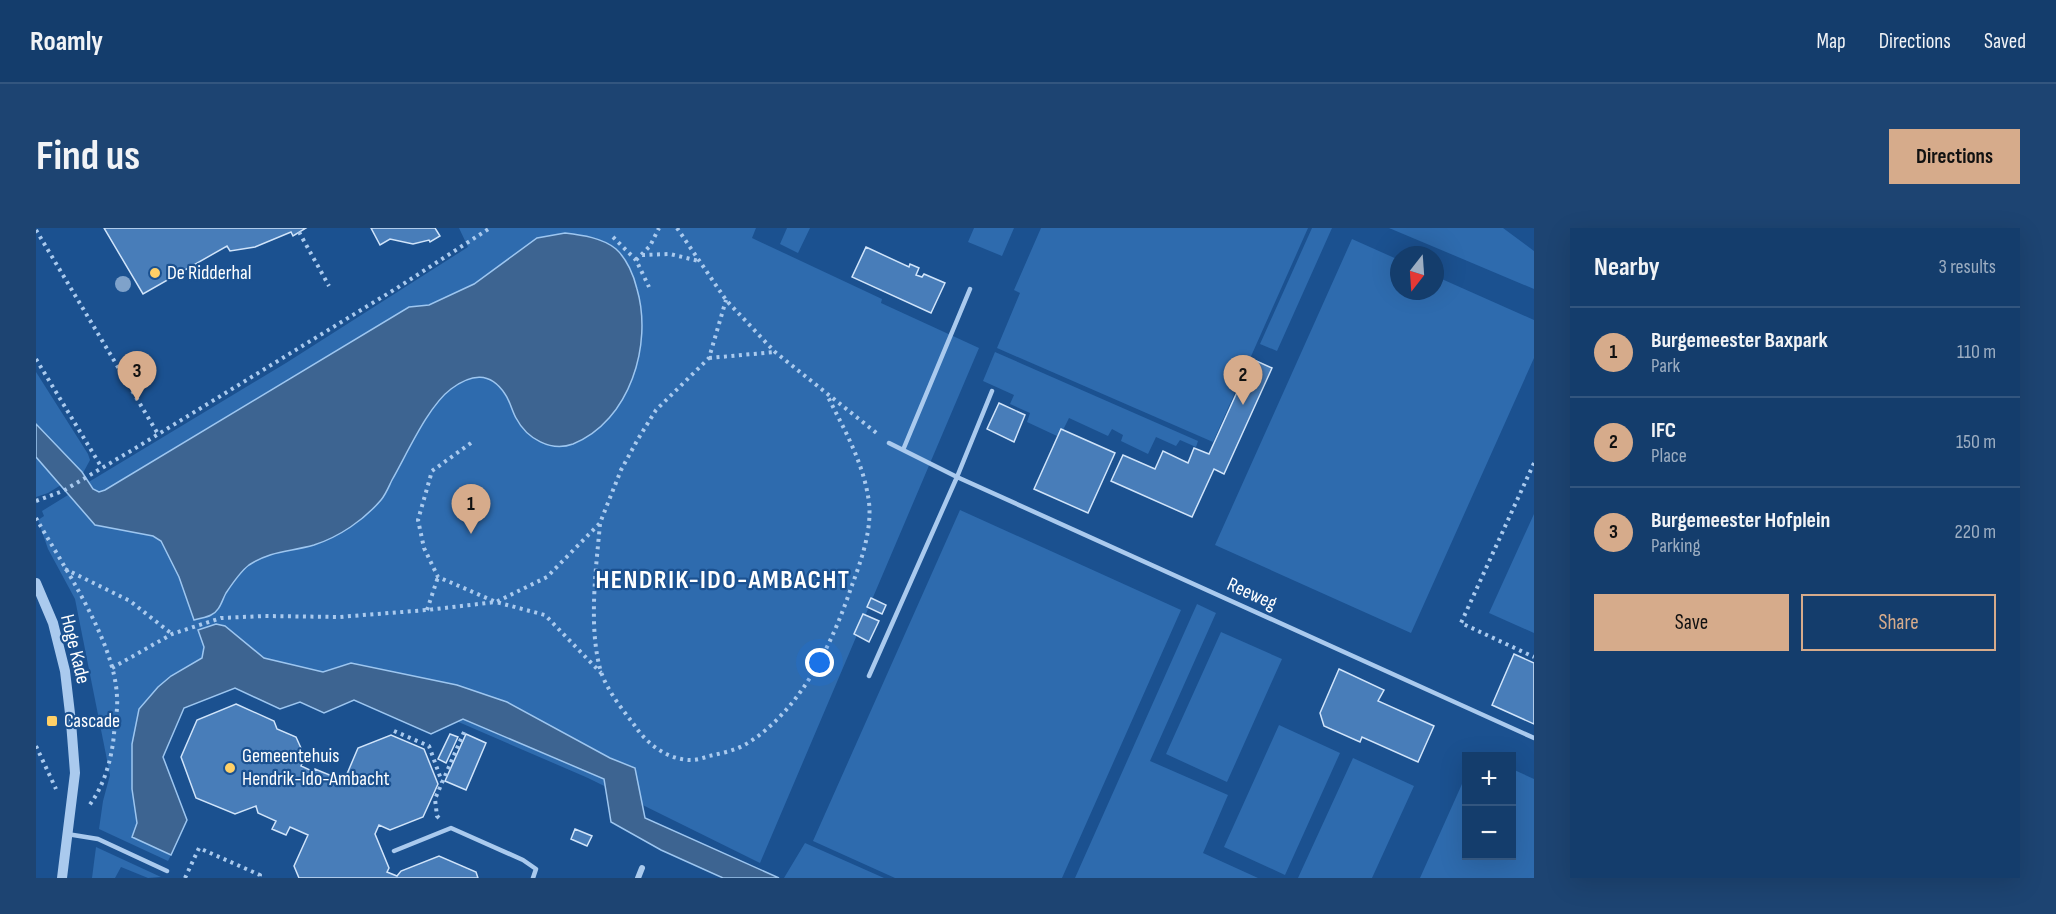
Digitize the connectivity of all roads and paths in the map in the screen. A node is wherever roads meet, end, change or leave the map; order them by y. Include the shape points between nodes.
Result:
1 (490, 228) edge
2 (659, 228) edge
3 (677, 228) edge
4 (36, 230) edge
5 (482, 230) edge
6 (299, 232) dead end
7 (613, 237) dead end
8 (642, 255) junction
9 (636, 260) junction
10 (699, 261) junction
11 (329, 286) dead end
12 (649, 287) dead end
13 (970, 289) dead end
14 (726, 300) junction
15 (776, 352) junction
16 (709, 358) junction
17 (36, 359) edge
18 (992, 391) dead end
19 (827, 395) junction
20 (158, 434) junction
21 (889, 442) joint
22 (471, 443) dead end
23 (903, 450) junction
24 (1534, 464) edge
25 (102, 468) junction
26 (957, 477) junction
27 (36, 501) edge
28 (36, 518) edge
29 (600, 523) junction
30 (65, 569) junction
31 (438, 577) junction
32 (36, 583) edge
33 (496, 602) junction
34 (427, 610) junction
35 (172, 634) junction
36 (1534, 657) edge
37 (112, 668) junction
38 (602, 673) junction
39 (869, 676) dead end
40 (394, 730) dead end
41 (464, 732) dead end
42 (1534, 738) edge
43 (36, 746) edge
44 (443, 783) junction
45 (58, 800) dead end
46 (88, 808) dead end
47 (452, 828) junction
48 (67, 834) junction
49 (394, 851) dead end
50 (642, 868) dead end
51 (167, 871) dead end
52 (62, 878) edge
53 (185, 878) edge
54 (258, 878) edge
55 (533, 878) edge
56 (638, 878) edge

1 - 5 path
2 - 8 path
3 - 10 path
4 - 20 path
5 - 20 path via 398,288
6 - 11 path
7 - 9 path
8 - 9 path
8 - 10 path via 670,254
9 - 12 path
10 - 14 path
13 - 23 lane
14 - 15 path
14 - 16 path
15 - 16 path
15 - 19 path
16 - 29 path via 656,410 621,470
17 - 25 path
18 - 26 lane
19 - 21 path
19 - 38 path via 857,458 869,497 869,523 841,617 828,649 803,688 772,724 750,742 729,752 692,760 671,756 644,740
20 - 25 path
21 - 23 lane, Reeweg
22 - 31 path via 432,471 418,520 424,548
23 - 26 lane, Reeweg
24 - 36 path via 1461,623
25 - 27 path via 58,494
26 - 39 lane
26 - 42 lane, Reeweg
28 - 30 path, Hoge Kade
29 - 33 path via 547,577
29 - 38 path via 594,592 595,633
30 - 35 path via 130,601
30 - 37 path, Hoge Kade via 91,613
31 - 33 path
31 - 34 path
32 - 48 street, Hoge Kade via 53,623 68,693 75,773
33 - 34 path
33 - 38 path via 545,615
34 - 35 path via 339,617 221,618
35 - 37 path
37 - 46 path, Hoge Kade via 117,697 112,754
40 - 44 path via 429,746
41 - 44 path
43 - 45 path
44 - 47 path via 435,800 437,816
47 - 49 lane
47 - 55 lane via 524,860 536,869
48 - 51 lane via 98,839
48 - 52 street, Hoge Kade
50 - 56 street
53 - 54 path via 199,848 260,875

